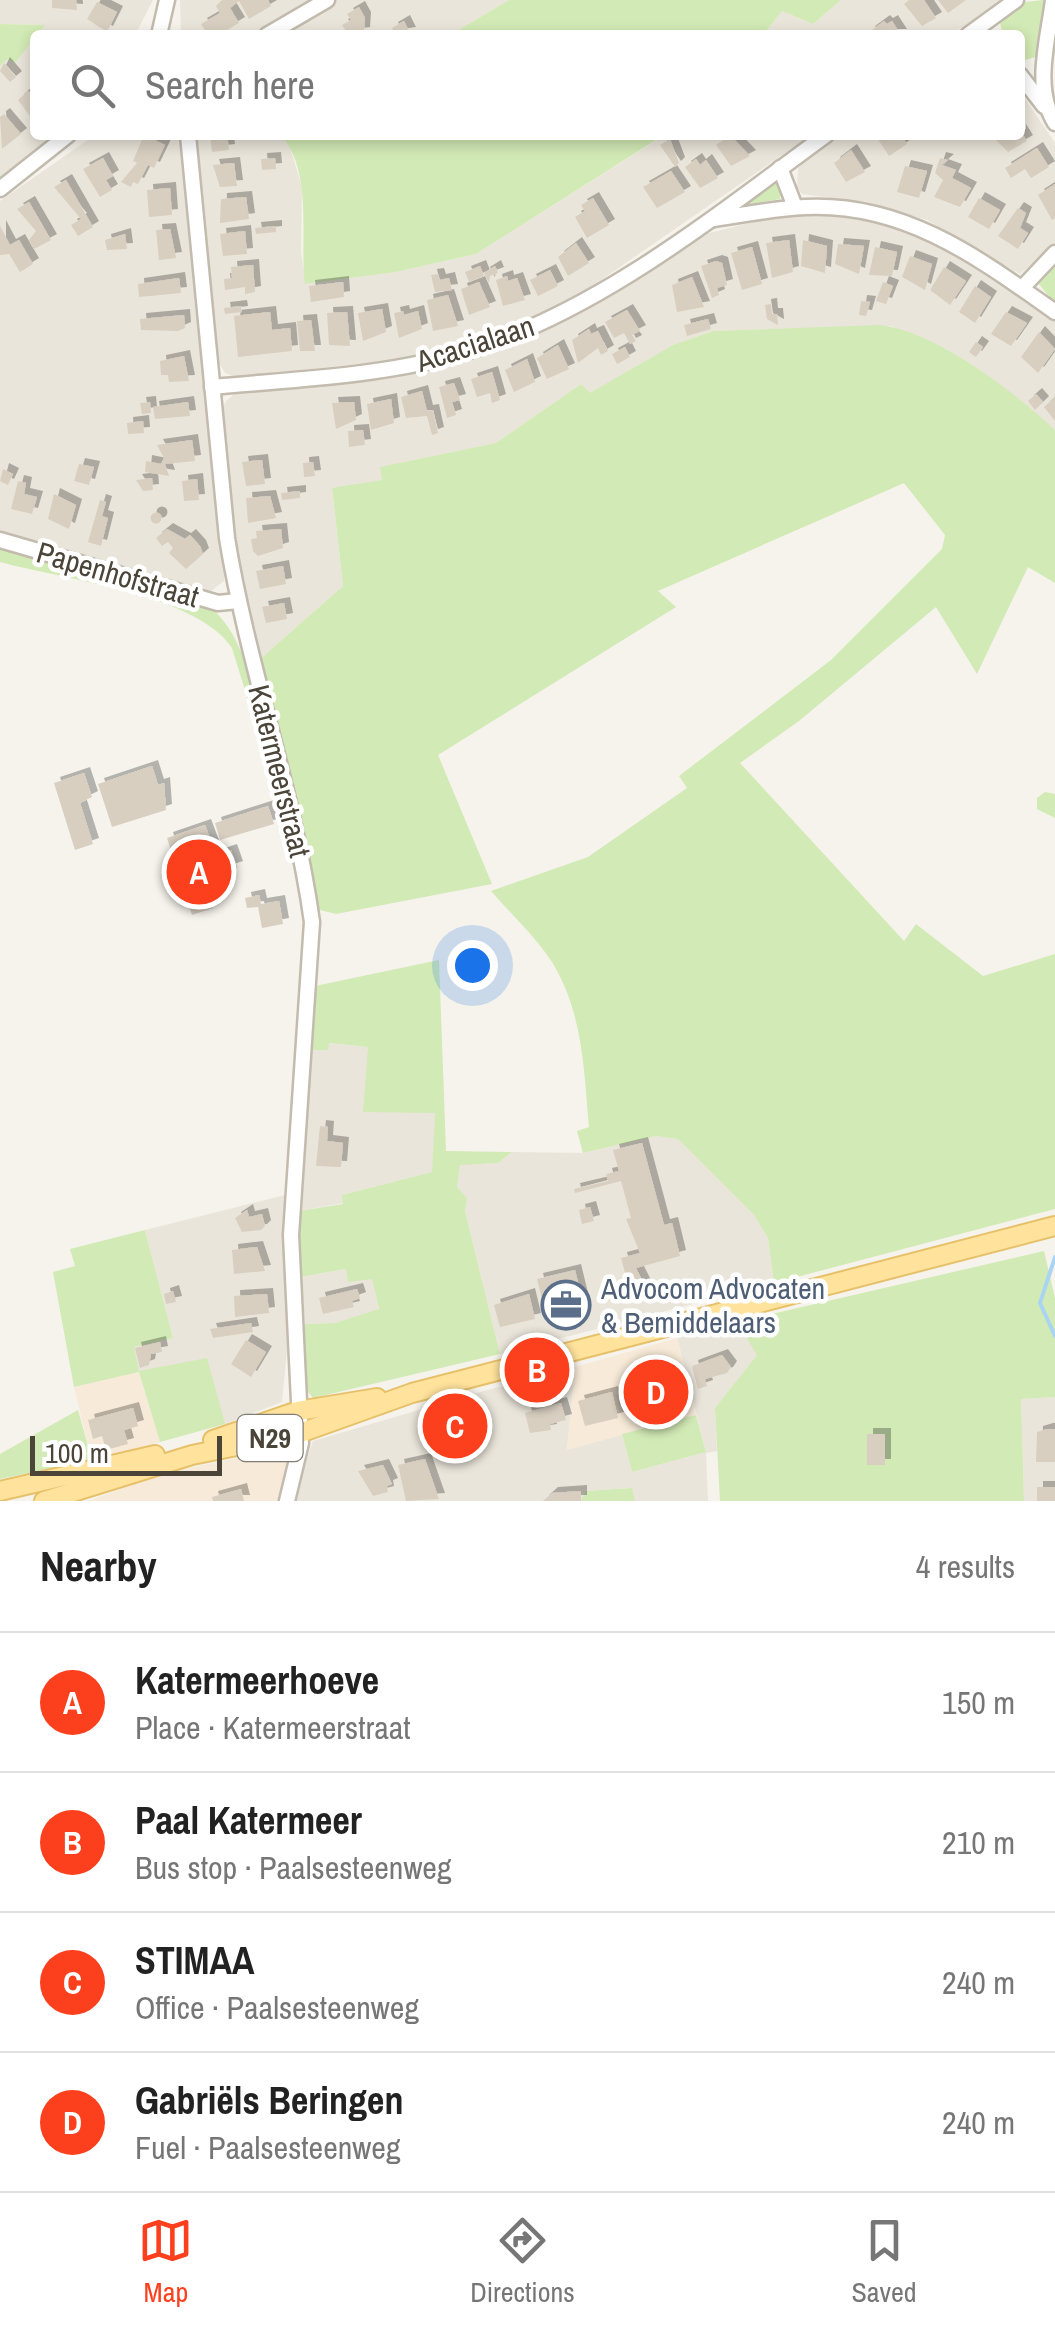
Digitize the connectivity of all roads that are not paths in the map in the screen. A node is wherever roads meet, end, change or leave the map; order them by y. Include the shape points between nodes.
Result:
1 (167, 0) edge
2 (327, 0) edge
3 (1016, 0) edge
4 (1054, 0) edge
5 (160, 30) edge
6 (276, 30) edge
7 (986, 30) edge
8 (1025, 81) edge
9 (1046, 108) junction
10 (1055, 123) edge
11 (62, 140) edge
12 (188, 140) edge
13 (819, 140) edge
14 (780, 168) junction
15 (0, 189) edge
16 (794, 208) junction
17 (712, 220) junction
18 (1055, 253) edge
19 (1022, 288) junction
20 (1055, 312) edge
21 (212, 388) junction
22 (0, 540) edge
23 (238, 601) junction
24 (1055, 1226) edge
25 (412, 1392) junction
26 (298, 1411) junction
27 (300, 1433) junction
28 (0, 1491) edge
29 (44, 1501) edge
30 (287, 1501) edge

1 - 5 street
2 - 6 street
3 - 7 street
4 - 9 street
8 - 9 street
9 - 10 street
11 - 15 street
12 - 21 street, Katermeerstraat
13 - 14 street, Acacialaan
14 - 16 street
14 - 17 street, Acacialaan
16 - 17 street, Acacialaan
16 - 19 street, Acacialaan via 861,212 932,232
17 - 21 street, Acacialaan via 581,304 468,351 409,366
18 - 19 street
19 - 20 street, Acacialaan
21 - 23 street, Katermeerstraat
22 - 23 street, Papenhofstraat via 218,603
23 - 26 street, Katermeerstraat via 312,922 292,1202
24 - 25 main road, N29
25 - 26 main road, N29
25 - 27 main road, N29
26 - 27 street, Katermeerstraat
26 - 28 main road, N29 via 205,1443
27 - 29 main road, N29 via 192,1454
27 - 30 street, Katermeerstraat

